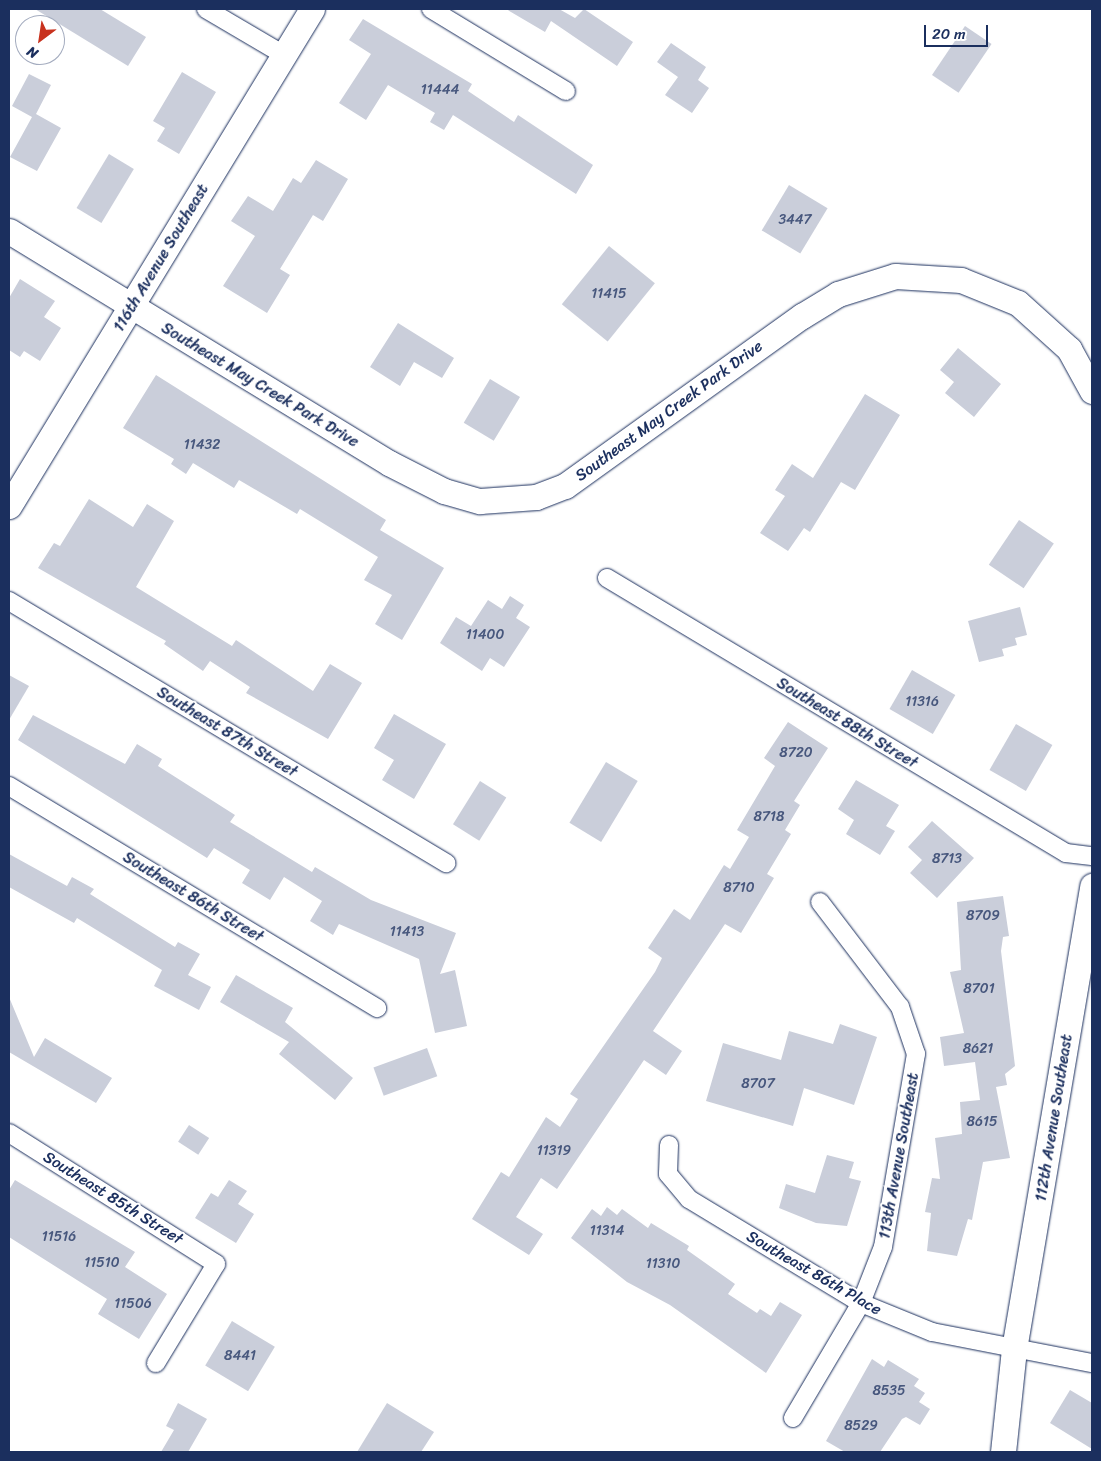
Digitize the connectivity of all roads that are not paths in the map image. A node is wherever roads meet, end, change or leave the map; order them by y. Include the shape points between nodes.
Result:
1 (206, 9) edge
2 (312, 9) edge
3 (431, 9) edge
4 (284, 55) junction
5 (566, 91) dead end
6 (9, 231) edge
7 (132, 307) junction
8 (1088, 381) edge
9 (9, 506) edge
10 (607, 578) dead end
11 (9, 601) edge
12 (9, 786) edge
13 (1092, 856) edge
14 (446, 862) dead end
15 (1092, 886) edge
16 (820, 902) dead end
17 (377, 1008) dead end
18 (9, 1132) edge
19 (669, 1145) dead end
20 (861, 1303) junction
21 (1014, 1349) junction
22 (156, 1363) dead end
23 (1092, 1363) edge
24 (793, 1418) dead end
25 (1003, 1452) edge

1 - 4 street
2 - 4 street, 116th Avenue Southeast
3 - 5 street
4 - 7 street, 116th Avenue Southeast
6 - 7 street, Southeast May Creek Park Drive
7 - 8 street, Southeast May Creek Park Drive via 389,463 444,491 480,501 536,497 565,486 802,316 838,294 895,276 961,280 1018,303 1069,349
7 - 9 street, 116th Avenue Southeast
10 - 13 street, Southeast 88th Street via 1058,848
11 - 14 street, Southeast 87th Street
12 - 17 street, Southeast 86th Street
15 - 21 street, 112th Avenue Southeast
16 - 20 street, 113th Avenue Southeast via 900,1007 916,1054 892,1209 883,1247
18 - 22 street, Southeast 85th Street via 216,1264
19 - 20 street, Southeast 86th Place via 668,1174 689,1198
20 - 21 street, Southeast 86th Place via 932,1332
20 - 24 street, 113th Avenue Southeast
21 - 23 street, Southeast 86th Place via 1064,1354
21 - 25 street, 112th Avenue Southeast

